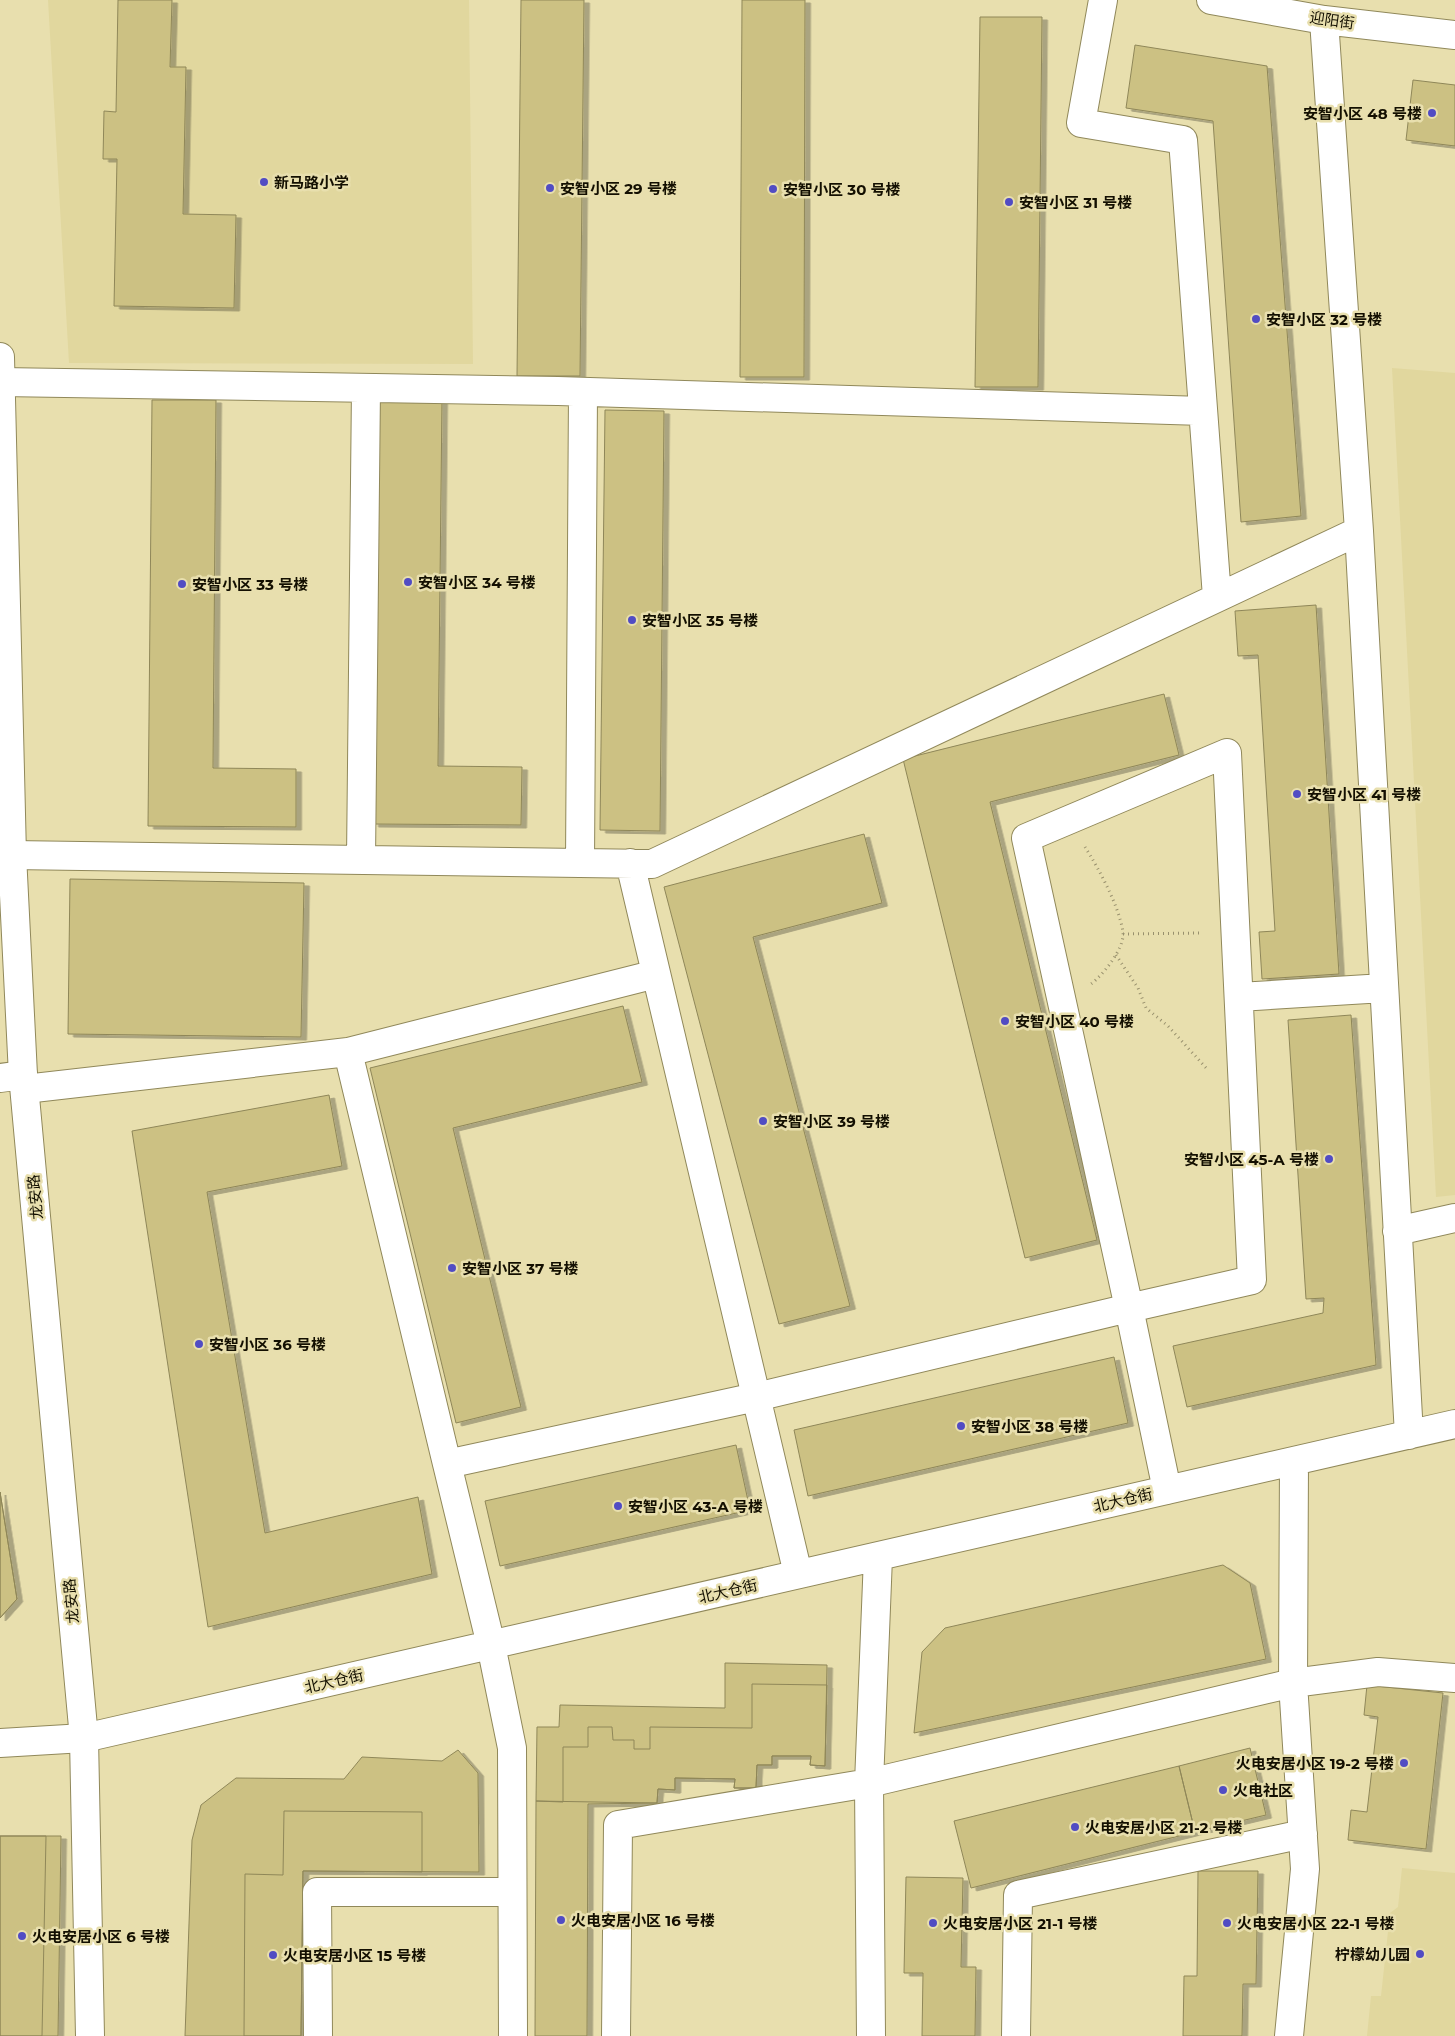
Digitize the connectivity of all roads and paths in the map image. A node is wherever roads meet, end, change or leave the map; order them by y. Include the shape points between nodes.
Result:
1 (1103, 0) edge
2 (1211, 0) edge
3 (1275, 6) edge
4 (1324, 20) junction
5 (1455, 35) edge
6 (0, 357) edge
7 (1, 382) edge
8 (366, 388) junction
9 (583, 392) junction
10 (1203, 411) junction
11 (1, 432) edge
12 (1359, 531) junction
13 (1217, 597) junction
14 (1068, 820) junction
15 (12, 855) junction
16 (361, 860) junction
17 (580, 862) junction
18 (630, 863) junction
19 (1236, 933) junction
20 (1123, 934) junction
21 (1116, 955) junction
22 (656, 974) junction
23 (1384, 988) junction
24 (1239, 997) junction
25 (1062, 1004) junction
26 (348, 1052) junction
27 (1242, 1076) junction
28 (16, 1081) edge
29 (1455, 1218) edge
30 (1397, 1231) junction
31 (1129, 1308) junction
32 (756, 1397) junction
33 (1455, 1424) edge
34 (1409, 1435) junction
35 (1294, 1461) junction
36 (448, 1464) junction
37 (1167, 1490) junction
38 (878, 1556) junction
39 (798, 1574) junction
40 (491, 1645) junction
41 (1455, 1678) edge
42 (1293, 1683) junction
43 (84, 1738) junction
44 (0, 1743) edge
45 (869, 1783) junction
46 (1303, 1834) junction
47 (512, 1892) junction
48 (90, 2036) edge
49 (318, 2036) edge
50 (513, 2036) edge
51 (616, 2036) edge
52 (871, 2036) edge
53 (1016, 2036) edge
54 (1289, 2036) edge

1 - 10 street via 1081,123 1183,140
2 - 3 street, 迎阳街
3 - 4 street, 迎阳街
4 - 5 street, 迎阳街
4 - 12 street
6 - 7 street, 龙安路
7 - 8 street
7 - 11 street, 龙安路
8 - 9 street
8 - 16 street
9 - 10 street
9 - 17 street
10 - 13 street
11 - 15 street, 龙安路
12 - 13 street
12 - 23 street
13 - 18 street via 652,864
14 - 19 street via 1227,753
14 - 20 path via 1096,865 1112,899
14 - 25 street via 1026,838
15 - 16 street
15 - 28 street, 龙安路
16 - 17 street
17 - 18 street
18 - 22 street
19 - 20 path
19 - 24 street
20 - 21 path
21 - 25 path via 1100,977
21 - 27 path via 1138,988 1146,1008 1168,1026 1215,1077
22 - 26 street
22 - 32 street
23 - 24 street
23 - 30 street
24 - 27 street
25 - 31 street
26 - 28 street
26 - 36 street
27 - 31 street via 1252,1280
28 - 43 street, 龙安路
29 - 30 street
30 - 34 street
31 - 32 street
31 - 37 street
32 - 36 street
32 - 39 street
33 - 34 street, 北大仓街
34 - 35 street, 北大仓街
35 - 37 street, 北大仓街
35 - 42 street
36 - 40 street
37 - 38 street, 北大仓街
38 - 39 street, 北大仓街
38 - 45 street
39 - 40 street, 北大仓街
40 - 43 street, 北大仓街
40 - 47 street via 512,1748
41 - 42 street via 1378,1672
42 - 45 street
42 - 46 street
43 - 44 street, 北大仓街
43 - 48 street, 龙安路
45 - 51 street via 618,1826
45 - 52 street
46 - 53 street via 1018,1896
46 - 54 street via 1305,1869
47 - 49 street via 317,1892
47 - 50 street

